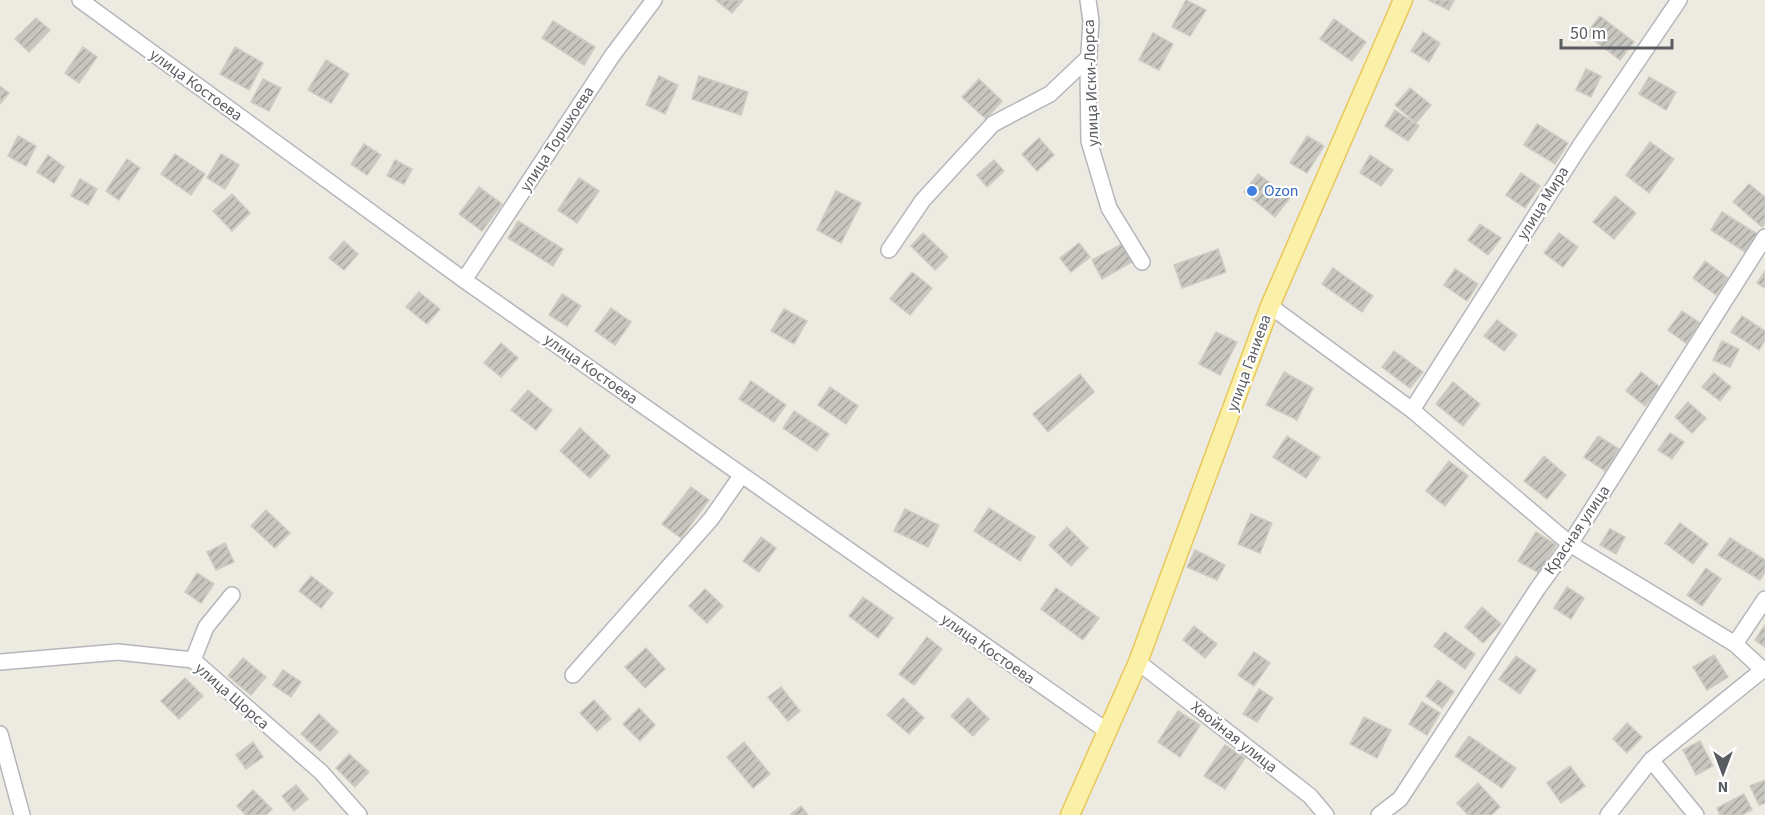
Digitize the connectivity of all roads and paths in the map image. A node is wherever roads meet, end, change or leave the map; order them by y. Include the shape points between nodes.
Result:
1 (80, 0) edge
2 (654, 0) edge
3 (1088, 0) edge
4 (1403, 0) edge
5 (1679, 0) edge
6 (1089, 57) junction
7 (1765, 237) edge
8 (889, 250) dead end
9 (1142, 262) dead end
10 (464, 280) junction
11 (1270, 306) junction
12 (1412, 410) junction
13 (741, 476) junction
14 (1569, 544) junction
15 (232, 596) dead end
16 (1765, 599) edge
17 (1735, 644) junction
18 (192, 660) junction
19 (0, 662) edge
20 (1138, 662) junction
21 (1764, 669) edge
22 (573, 675) dead end
23 (1107, 731) junction
24 (0, 734) edge
25 (1651, 760) junction
26 (22, 815) edge
27 (359, 815) edge
28 (1070, 815) edge
29 (1326, 815) edge
30 (1379, 815) edge
31 (1608, 815) edge
32 (1696, 815) edge

1 - 10 street, улица Костоева
2 - 10 street, улица Торшхоева via 612,56
3 - 6 street, улица Иски-Лорса
4 - 11 main road, улица Ганиева
5 - 12 street, улица Мира via 1580,146
6 - 8 street via 1050,94 993,124 923,200
6 - 9 street, улица Иски-Лорса via 1089,141 1109,208
7 - 14 street, Красная улица
10 - 13 street, улица Костоева
11 - 12 street
11 - 20 main road, улица Ганиева
12 - 14 street
13 - 22 street via 711,519
13 - 23 street, улица Костоева
14 - 17 street
14 - 30 street, Красная улица via 1400,799
15 - 18 street via 206,627
16 - 17 street
17 - 21 street
18 - 19 street, улица Щорса via 118,652
18 - 27 street, улица Щорса via 321,772
20 - 23 main road, улица Ганиева
20 - 29 street, Хвойная улица via 1310,796
21 - 25 street
23 - 28 main road, улица Ганиева
24 - 26 street
25 - 31 street
25 - 32 street

